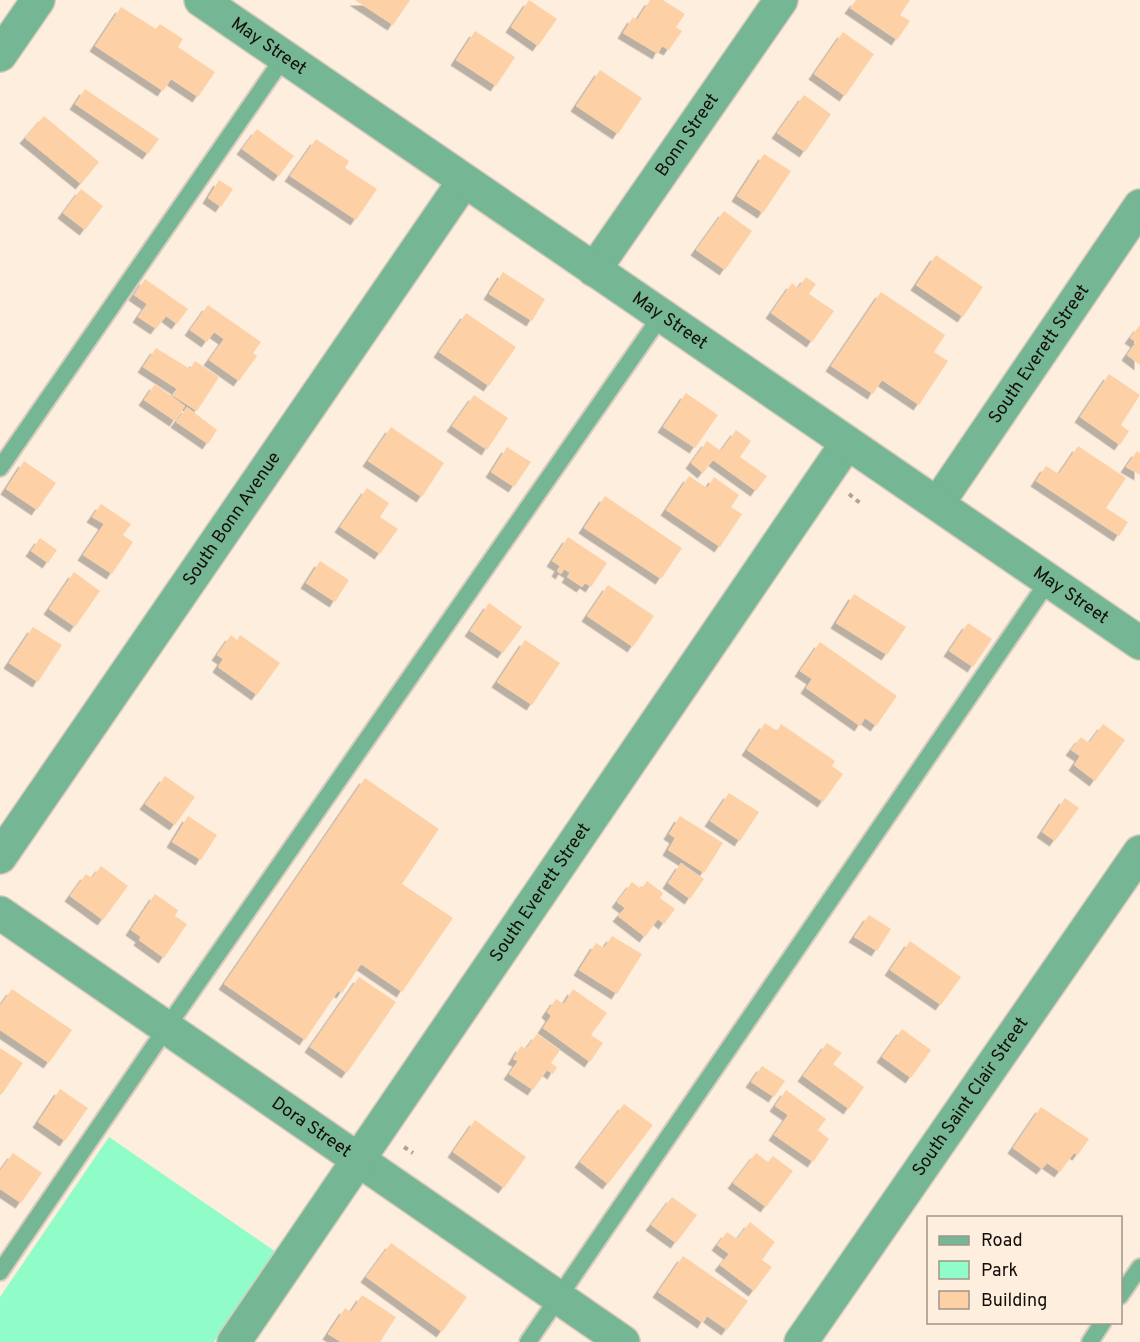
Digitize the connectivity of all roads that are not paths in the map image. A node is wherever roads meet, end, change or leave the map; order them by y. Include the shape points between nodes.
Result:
1 (38, 0) edge
2 (201, 0) edge
3 (781, 0) edge
4 (0, 55) edge
5 (284, 57) junction
6 (464, 181) junction
7 (1140, 206) edge
8 (594, 270) junction
9 (661, 316) junction
10 (847, 443) junction
11 (0, 468) edge
12 (938, 503) junction
13 (1049, 580) junction
14 (1140, 643) edge
15 (1140, 852) edge
16 (0, 857) edge
17 (0, 913) edge
18 (167, 1027) junction
19 (359, 1158) junction
20 (1140, 1267) edge
21 (0, 1272) edge
22 (1122, 1293) edge
23 (559, 1297) junction
24 (1102, 1324) edge
25 (234, 1342) edge
26 (528, 1342) edge
27 (623, 1342) edge
28 (801, 1342) edge
29 (1090, 1342) edge

1 - 4 street
2 - 5 street, May Street
3 - 8 street, Bonn Street
5 - 6 street, May Street
5 - 11 lane
6 - 8 street, May Street
6 - 16 street, South Bonn Avenue
7 - 12 street, South Everett Street
8 - 9 street, May Street
9 - 10 street, May Street
9 - 18 lane
10 - 12 street, May Street
10 - 19 street, South Everett Street
12 - 13 street, May Street
13 - 14 street, May Street
13 - 23 lane
15 - 28 street, South Saint Clair Street
17 - 18 street, Dora Street
18 - 19 street, Dora Street
18 - 21 lane
19 - 23 street, Dora Street
19 - 25 street, South Everett Street
20 - 22 lane
23 - 26 lane
23 - 27 street, Dora Street
24 - 29 lane

